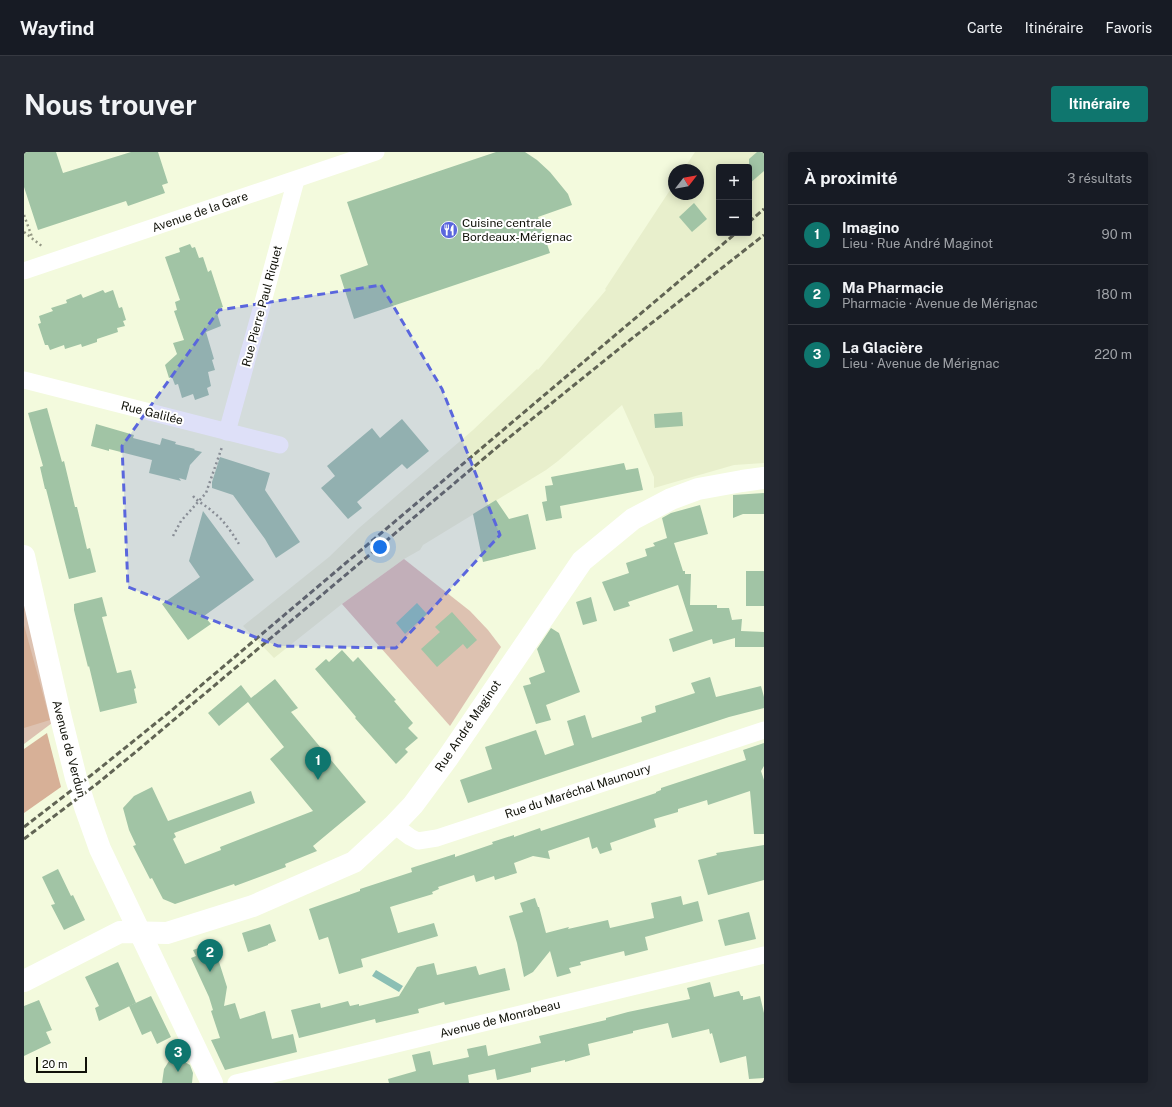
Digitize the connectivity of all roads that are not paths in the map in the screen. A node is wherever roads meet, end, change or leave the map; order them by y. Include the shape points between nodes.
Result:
1 (376, 152) edge
2 (296, 180) junction
3 (24, 271) edge
4 (24, 380) edge
5 (227, 432) junction
6 (280, 445) dead end
7 (764, 478) edge
8 (24, 556) edge
9 (764, 730) edge
10 (394, 825) junction
11 (140, 932) junction
12 (764, 955) edge
13 (24, 981) edge
14 (212, 1083) edge
15 (236, 1083) edge

1 - 2 street, Avenue de la Gare
2 - 3 street, Avenue de la Gare
2 - 5 street, Rue Pierre Paul Riquet
4 - 5 street, Rue Galilée
5 - 6 street, Rue Galilée
7 - 10 street, Rue André Maginot via 698,489 671,499 633,519 582,561 447,759 413,805
8 - 11 street, Avenue de Verdun via 61,718 85,807 100,849
9 - 10 street, Rue du Maréchal Maunoury via 437,838 418,841
10 - 11 street, Rue André Maginot via 354,862 253,906 167,932
11 - 13 street, Rue André Maginot via 120,932
11 - 14 street, Avenue de Verdun
12 - 15 street, Avenue de Monrabeau

